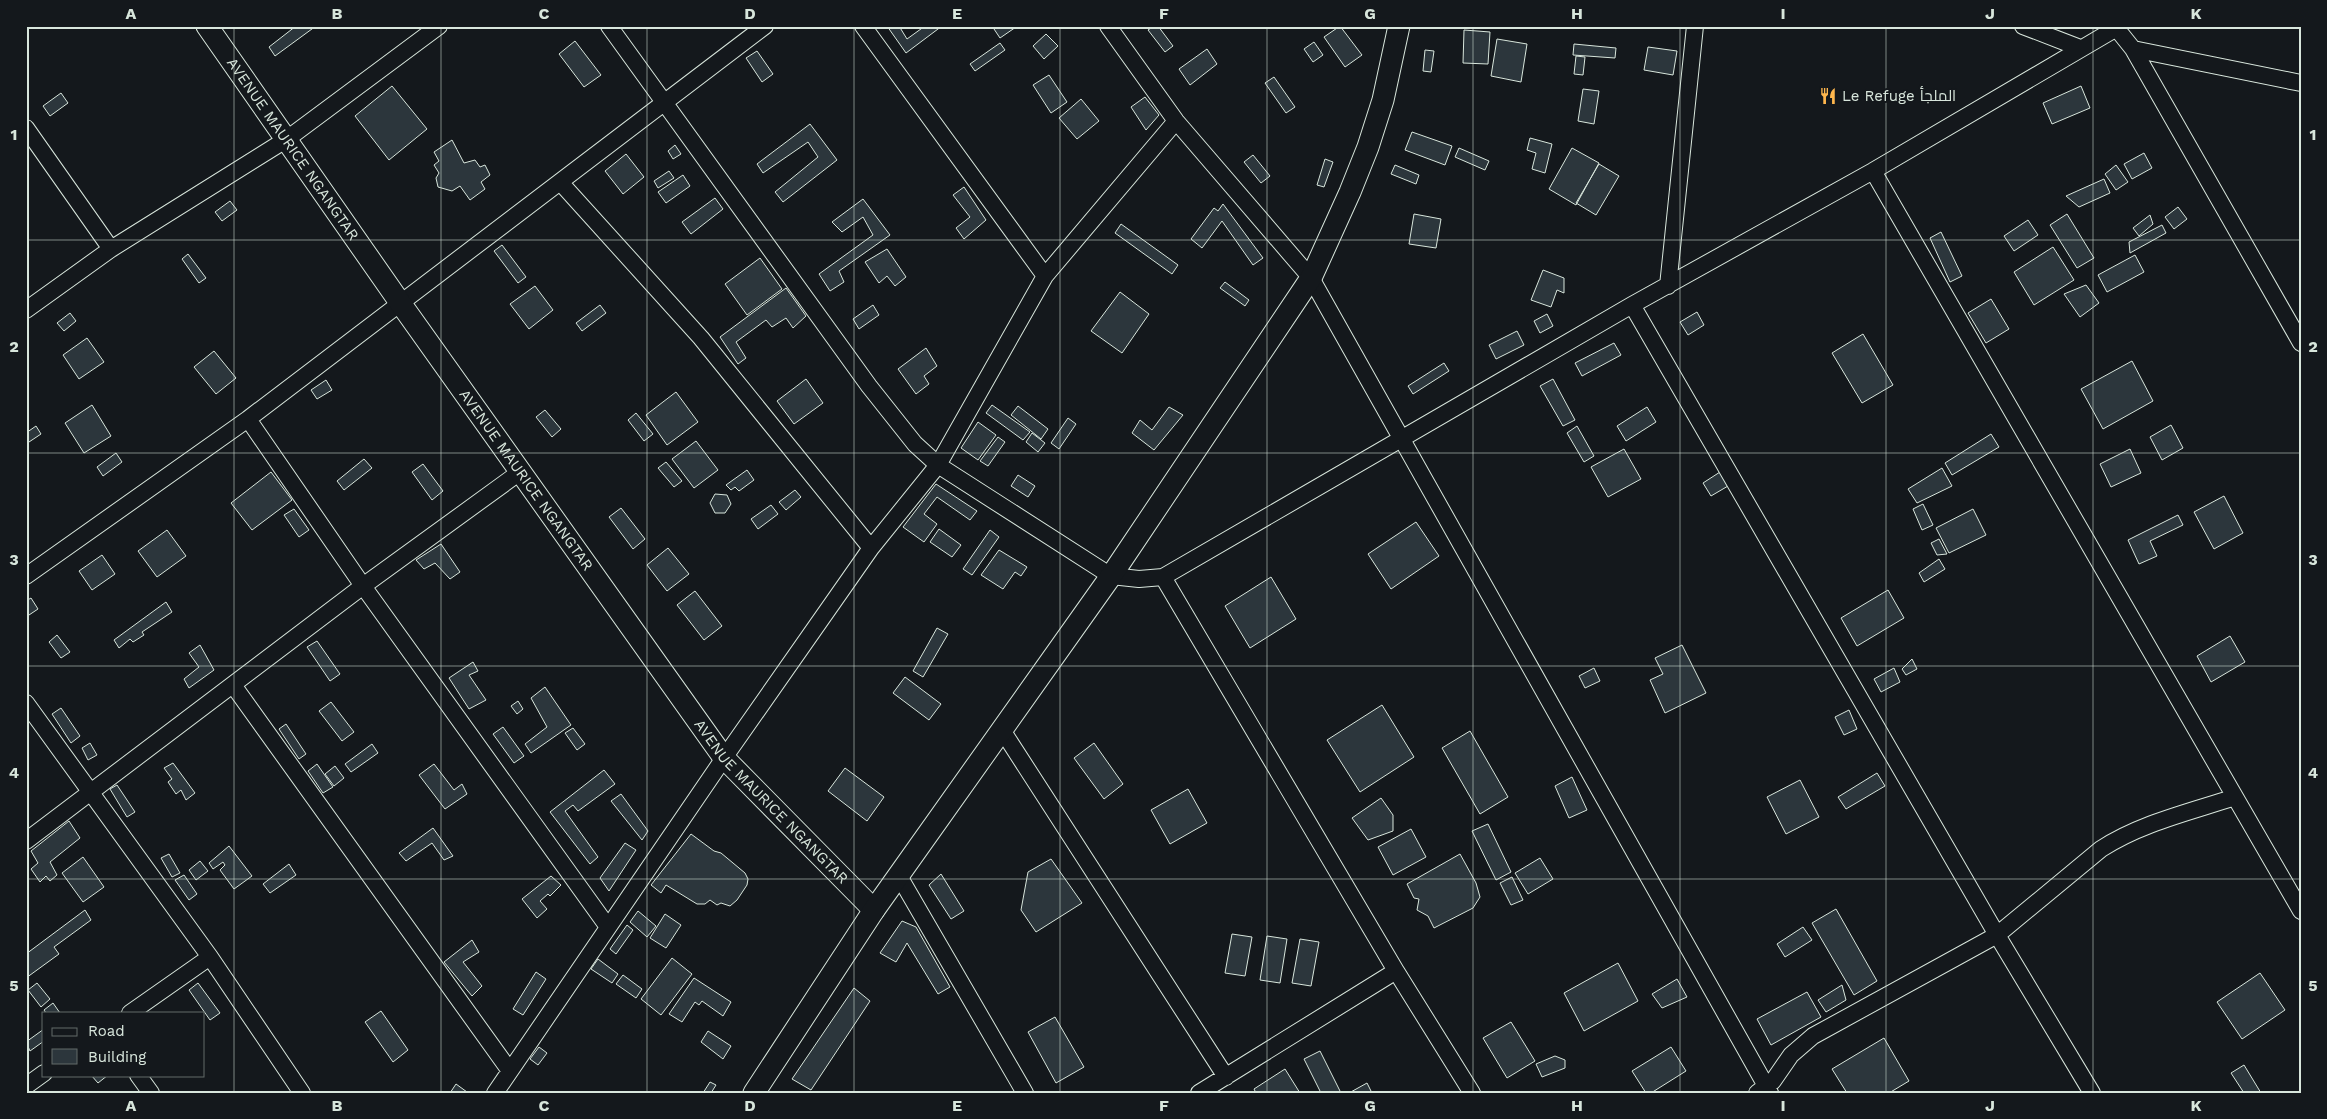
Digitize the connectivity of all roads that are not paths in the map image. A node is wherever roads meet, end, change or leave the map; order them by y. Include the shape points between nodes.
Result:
1 (207, 26) edge
2 (439, 26) edge
3 (609, 26) edge
4 (765, 26) edge
5 (863, 26) edge
6 (1108, 26) edge
7 (1399, 26) edge
8 (1694, 26) edge
9 (2023, 26) edge
10 (2118, 27) edge
11 (2080, 48) junction
12 (2133, 49) junction
13 (2301, 83) edge
14 (665, 103) junction
15 (1176, 121) junction
16 (26, 128) edge
17 (287, 139) junction
18 (1873, 171) junction
19 (560, 182) junction
20 (111, 249) junction
21 (1045, 276) junction
22 (1311, 278) junction
23 (1668, 286) junction
24 (401, 304) junction
25 (1632, 305) junction
26 (26, 310) edge
27 (2301, 343) edge
28 (248, 419) junction
29 (1402, 438) junction
30 (938, 465) junction
31 (520, 472) junction
32 (871, 548) junction
33 (26, 576) edge
34 (1112, 576) junction
35 (1163, 577) junction
36 (363, 586) junction
37 (233, 685) junction
38 (26, 703) edge
39 (1002, 730) junction
40 (724, 758) junction
41 (92, 791) junction
42 (2235, 797) junction
43 (26, 841) edge
44 (899, 876) junction
45 (874, 910) junction
46 (2301, 911) edge
47 (608, 927) junction
48 (1997, 936) junction
49 (210, 957) junction
50 (1396, 971) junction
51 (131, 1012) edge
52 (510, 1071) junction
53 (42, 1074) edge
54 (139, 1076) edge
55 (1226, 1077) junction
56 (26, 1086) edge
57 (1764, 1091) edge
58 (151, 1093) edge
59 (302, 1093) edge
60 (495, 1093) edge
61 (754, 1093) edge
62 (1025, 1093) edge
63 (1199, 1093) edge
64 (1472, 1093) edge
65 (2092, 1093) edge

1 - 17 street, AVENUE MAURICE NGANGTAR
2 - 17 street
3 - 14 street
4 - 14 street
5 - 21 street
6 - 15 street
7 - 22 street via 1383,100 1368,147
8 - 23 street
9 - 11 street
10 - 11 street
10 - 12 street
11 - 18 street
12 - 13 street
12 - 27 street
14 - 19 street
14 - 30 street via 869,386 915,444
15 - 21 street
15 - 22 street
16 - 20 street
17 - 20 street
17 - 24 street, AVENUE MAURICE NGANGTAR
18 - 23 street
18 - 42 street
19 - 24 street
19 - 32 street via 701,338
20 - 26 street
21 - 30 street
22 - 29 street
22 - 34 street
23 - 25 street
24 - 28 street
24 - 31 street, AVENUE MAURICE NGANGTAR
25 - 29 street
25 - 48 street
28 - 33 street
28 - 36 street
29 - 35 street
29 - 57 street
30 - 32 street
30 - 34 street
31 - 36 street
31 - 40 street, AVENUE MAURICE NGANGTAR
32 - 40 street
34 - 35 street
34 - 39 street
35 - 50 street
36 - 37 street
36 - 47 street
37 - 41 street
37 - 52 street
38 - 41 street
39 - 44 street
39 - 55 street
40 - 45 street, AVENUE MAURICE NGANGTAR
40 - 47 street
41 - 43 street
41 - 49 street
42 - 46 street
42 - 48 street via 2113,841
44 - 45 street
44 - 62 street
45 - 61 street
47 - 52 street
48 - 57 street via 1812,1036 1791,1055
48 - 65 street
49 - 51 street
49 - 59 street
50 - 55 street
50 - 64 street
52 - 60 street
53 - 56 street
54 - 58 street
55 - 63 street

